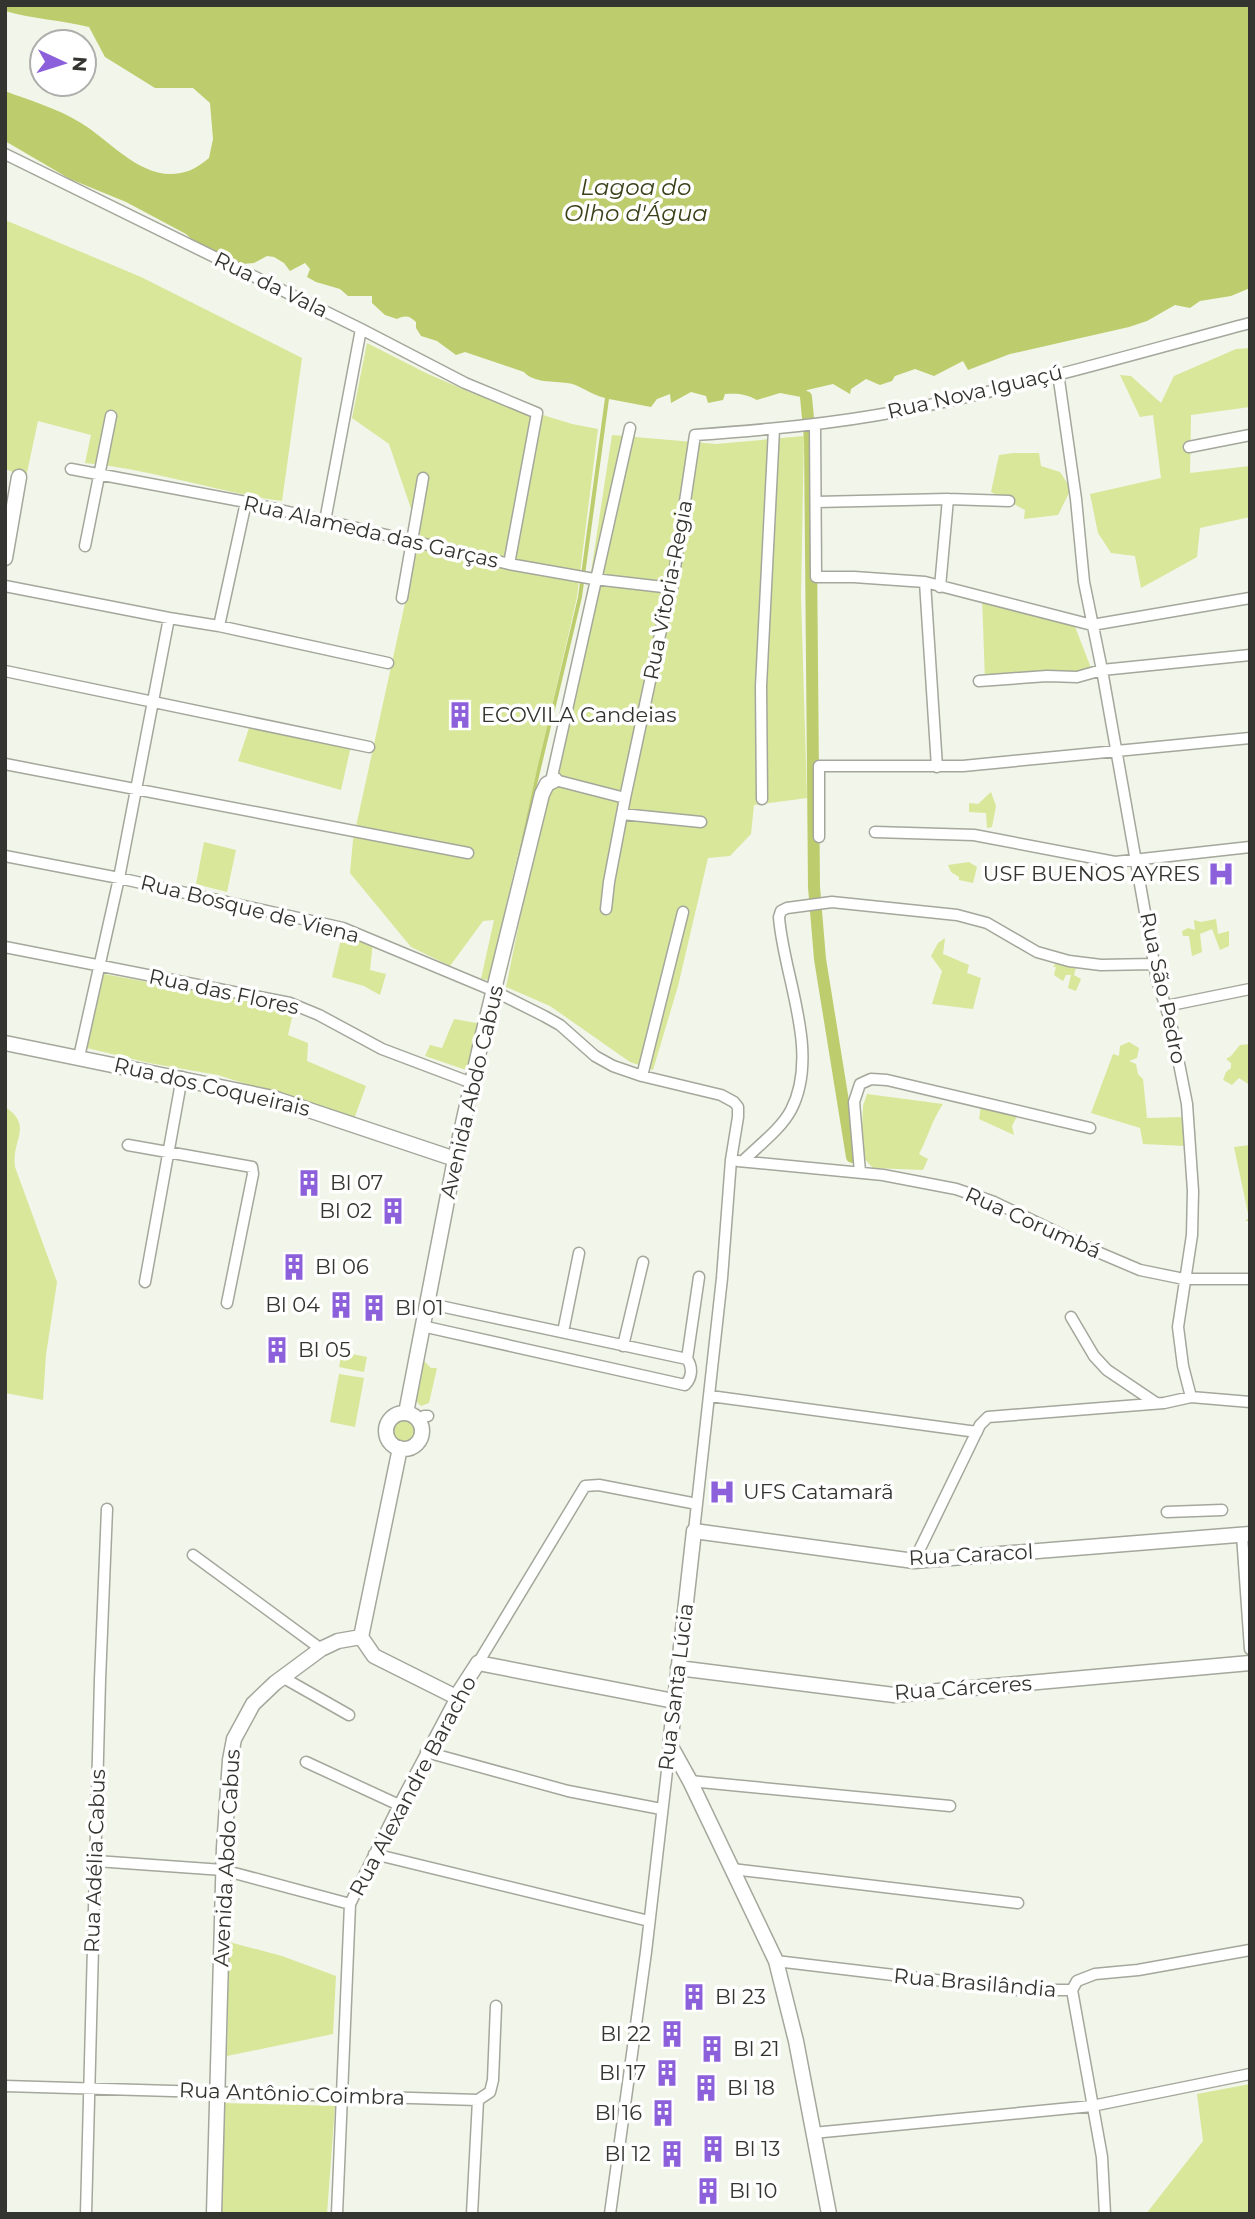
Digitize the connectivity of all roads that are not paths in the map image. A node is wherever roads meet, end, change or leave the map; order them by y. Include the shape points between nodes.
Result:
1 (5, 154) edge
2 (1250, 323) edge
3 (361, 329) junction
4 (1058, 373) junction
5 (111, 416) dead end
6 (815, 425) junction
7 (630, 428) dead end
8 (774, 429) junction
9 (695, 435) joint
10 (1250, 436) edge
11 (1189, 447) dead end
12 (71, 469) dead end
13 (99, 475) junction
14 (19, 477) dead end
15 (424, 478) dead end
16 (948, 499) junction
17 (1009, 501) dead end
18 (246, 502) junction
19 (816, 502) junction
20 (325, 520) junction
21 (413, 542) junction
22 (85, 546) dead end
23 (5, 558) edge
24 (509, 564) junction
25 (595, 580) junction
26 (925, 582) junction
27 (5, 586) edge
28 (940, 587) junction
29 (672, 588) junction
30 (402, 598) dead end
31 (1250, 598) edge
32 (169, 618) junction
33 (1091, 625) junction
34 (219, 626) junction
35 (1250, 654) edge
36 (388, 663) dead end
37 (1102, 670) junction
38 (5, 671) edge
39 (979, 681) dead end
40 (153, 703) junction
41 (1250, 738) edge
42 (369, 747) dead end
43 (1116, 751) junction
44 (5, 764) edge
45 (937, 767) junction
46 (553, 780) junction
47 (135, 788) junction
48 (625, 798) junction
49 (762, 799) dead end
50 (622, 814) junction
51 (701, 822) dead end
52 (875, 832) dead end
53 (819, 837) dead end
54 (1250, 848) edge
55 (468, 853) dead end
56 (5, 856) edge
57 (1136, 859) junction
58 (119, 878) junction
59 (606, 909) dead end
60 (683, 912) dead end
61 (5, 947) edge
62 (1154, 964) junction
63 (99, 967) junction
64 (1250, 989) edge
65 (494, 991) junction
66 (1166, 1006) junction
67 (5, 1043) edge
68 (79, 1057) junction
69 (642, 1076) junction
70 (182, 1077) junction
71 (472, 1083) junction
72 (1090, 1128) dead end
73 (128, 1145) dead end
74 (169, 1150) junction
75 (455, 1159) junction
76 (737, 1161) junction
77 (860, 1172) junction
78 (579, 1254) dead end
79 (643, 1262) dead end
80 (699, 1277) dead end
81 (1184, 1279) junction
82 (1250, 1279) edge
83 (145, 1282) dead end
84 (228, 1303) dead end
85 (426, 1303) junction
86 (1071, 1317) dead end
87 (422, 1326) junction
88 (563, 1332) junction
89 (623, 1346) junction
90 (687, 1359) junction
91 (710, 1396) junction
92 (1191, 1398) junction
93 (1250, 1402) edge
94 (1156, 1404) junction
95 (406, 1413) junction
96 (976, 1432) junction
97 (400, 1448) junction
98 (696, 1504) junction
99 (107, 1509) dead end
100 (1222, 1510) dead end
101 (1167, 1513) dead end
102 (694, 1531) junction
103 (1246, 1535) edge
104 (193, 1555) dead end
105 (915, 1561) junction
106 (361, 1637) junction
107 (321, 1648) junction
108 (1250, 1649) edge
109 (478, 1663) junction
110 (1250, 1663) edge
111 (678, 1668) junction
112 (282, 1677) junction
113 (456, 1697) junction
114 (674, 1701) junction
115 (349, 1715) dead end
116 (670, 1745) junction
117 (426, 1752) junction
118 (306, 1762) dead end
119 (690, 1781) junction
120 (399, 1805) junction
121 (950, 1806) dead end
122 (662, 1809) junction
123 (374, 1854) junction
124 (96, 1861) junction
125 (732, 1869) junction
126 (223, 1870) junction
127 (1018, 1903) dead end
128 (350, 1904) junction
129 (649, 1922) junction
130 (1250, 1950) edge
131 (776, 1962) junction
132 (1072, 1990) junction
133 (496, 2006) dead end
134 (1250, 2074) edge
135 (5, 2086) edge
136 (88, 2089) junction
137 (217, 2092) junction
138 (341, 2096) junction
139 (478, 2100) junction
140 (1092, 2106) junction
141 (813, 2133) junction
142 (86, 2214) edge
143 (214, 2214) edge
144 (337, 2214) edge
145 (472, 2214) edge
146 (610, 2214) edge
147 (829, 2214) edge
148 (1105, 2214) edge

1 - 3 street, Rua da Vala
2 - 4 street, Rua Nova Iguaçú
3 - 20 street
3 - 24 street, Rua da Vala via 465,383 537,413
4 - 6 street, Rua Nova Iguaçú via 933,404
4 - 33 street, Rua São Pedro
5 - 13 street
6 - 8 street, Rua Nova Iguaçú
6 - 19 street
7 - 25 street
8 - 9 street, Rua Nova Iguaçú
8 - 49 street via 761,686
9 - 29 street, Rua Vitoria-Regia
10 - 11 street
12 - 13 street, Rua Alameda das Garças
13 - 18 street, Rua Alameda das Garças
13 - 22 street
14 - 23 main road
15 - 21 street
16 - 17 street
16 - 19 street
16 - 28 street
18 - 20 street, Rua Alameda das Garças
18 - 34 street
19 - 26 street via 816,578
20 - 21 street, Rua Alameda das Garças
21 - 24 street, Rua Alameda das Garças
21 - 30 street
24 - 25 street, Rua Alameda das Garças
25 - 29 street, Rua Alameda das Garças
25 - 46 street
26 - 28 street
26 - 45 street
27 - 32 street
28 - 33 street
29 - 48 street, Rua Vitoria-Regia
31 - 33 street
32 - 34 street
32 - 40 street
33 - 37 street, Rua São Pedro
34 - 36 street
35 - 37 street
37 - 39 street via 1077,677
37 - 43 street, Rua São Pedro
38 - 40 street
40 - 42 street
40 - 47 street
41 - 43 street
43 - 45 street
43 - 57 street, Rua São Pedro
44 - 47 street
45 - 53 street via 819,766
46 - 48 street
46 - 65 main road, Avenida Abdo Cabus via 542,794
47 - 55 street
47 - 58 street
48 - 50 street, Rua Vitoria-Regia
50 - 51 street
50 - 59 street, Rua Vitoria-Regia
52 - 57 street via 974,835 1098,860
54 - 57 street
56 - 58 street, Rua Bosque de Viena
57 - 62 street, Rua São Pedro
58 - 63 street
58 - 65 street, Rua Bosque de Viena via 343,928
60 - 69 street
61 - 63 street, Rua das Flores
62 - 66 street, Rua São Pedro
62 - 76 street via 1069,961 1037,952 987,923 957,915 846,903 787,908 779,917 800,1028 799,1087 784,1119
63 - 68 street
63 - 71 street, Rua das Flores via 290,1003 382,1049
64 - 66 street
65 - 69 street, Rua Bosque de Viena via 560,1026 595,1056
65 - 71 main road, Avenida Abdo Cabus
66 - 81 street, Rua São Pedro via 1187,1104 1192,1174 1192,1235
67 - 68 main road, Rua dos Coqueirais
68 - 70 main road, Rua dos Coqueirais
69 - 76 street, Rua Bosque de Viena via 734,1102 738,1107
70 - 74 street
70 - 75 main road, Rua dos Coqueirais via 297,1104
71 - 75 main road, Avenida Abdo Cabus
72 - 77 street via 871,1079 860,1084 854,1102
73 - 74 street
74 - 83 street
74 - 84 street via 251,1167
75 - 85 main road, Avenida Abdo Cabus
76 - 77 street, Rua Corumbá
76 - 91 street, Rua Santa Lúcia
77 - 81 street, Rua Corumbá via 978,1195 1140,1270
78 - 88 street
79 - 89 street
80 - 90 street
81 - 82 street, Rua Corumbá
81 - 92 street, Rua São Pedro via 1178,1327
85 - 87 main road, Avenida Abdo Cabus
85 - 88 street
86 - 94 street via 1107,1370
87 - 90 street via 680,1385 690,1380
87 - 95 main road, Avenida Abdo Cabus
88 - 89 street
89 - 90 street
91 - 96 street
91 - 98 street, Rua Santa Lúcia
92 - 93 street
92 - 94 street
94 - 96 street via 993,1416 983,1420
95 - 97 main road via 387,1425 390,1442
95 - 97 main road via 424,1419 422,1434 417,1444
96 - 105 street
97 - 106 main road
98 - 102 street, Rua Santa Lúcia
98 - 109 street, Rua Alexandre Baracho via 585,1486
99 - 124 street, Rua Adélia Cabus
100 - 101 street
102 - 105 main road, Rua Caracol
102 - 111 main road, Rua Santa Lúcia
103 - 105 main road, Rua Caracol
103 - 108 street
104 - 107 street
106 - 107 main road, Avenida Abdo Cabus
106 - 113 main road via 373,1656
107 - 112 main road, Avenida Abdo Cabus
109 - 113 main road, Rua Alexandre Baracho
109 - 114 main road
110 - 111 main road, Rua Cárceres via 894,1695
111 - 114 main road, Rua Santa Lúcia
112 - 115 street
112 - 126 main road, Avenida Abdo Cabus via 253,1704 234,1739
113 - 117 street, Rua Alexandre Baracho
114 - 116 main road, Rua Santa Lúcia
116 - 119 main road
116 - 122 street, Rua Santa Lúcia
117 - 120 street, Rua Alexandre Baracho
117 - 122 street via 568,1791
118 - 120 street
119 - 121 street
119 - 125 main road
120 - 123 street, Rua Alexandre Baracho
122 - 129 street, Rua Santa Lúcia
123 - 128 street, Rua Alexandre Baracho
123 - 129 street
124 - 126 street
124 - 136 street, Rua Adélia Cabus
125 - 127 street
125 - 131 main road
126 - 128 street
126 - 137 main road, Avenida Abdo Cabus
128 - 138 street, Rua Alexandre Baracho
129 - 146 street, Rua Santa Lúcia
130 - 132 street, Rua Brasilândia via 1086,1976
131 - 132 street, Rua Brasilândia via 1019,1990
131 - 141 main road via 801,2042
132 - 140 street
133 - 139 street via 493,2080 490,2092
134 - 140 street
135 - 136 street, Rua Antônio Coimbra
136 - 137 street, Rua Antônio Coimbra
136 - 142 street, Rua Adélia Cabus
137 - 138 street, Rua Antônio Coimbra
137 - 143 main road, Avenida Abdo Cabus
138 - 139 street, Rua Antônio Coimbra
138 - 144 street, Rua Alexandre Baracho
139 - 145 street
140 - 141 street
140 - 148 street via 1102,2157
141 - 147 main road

